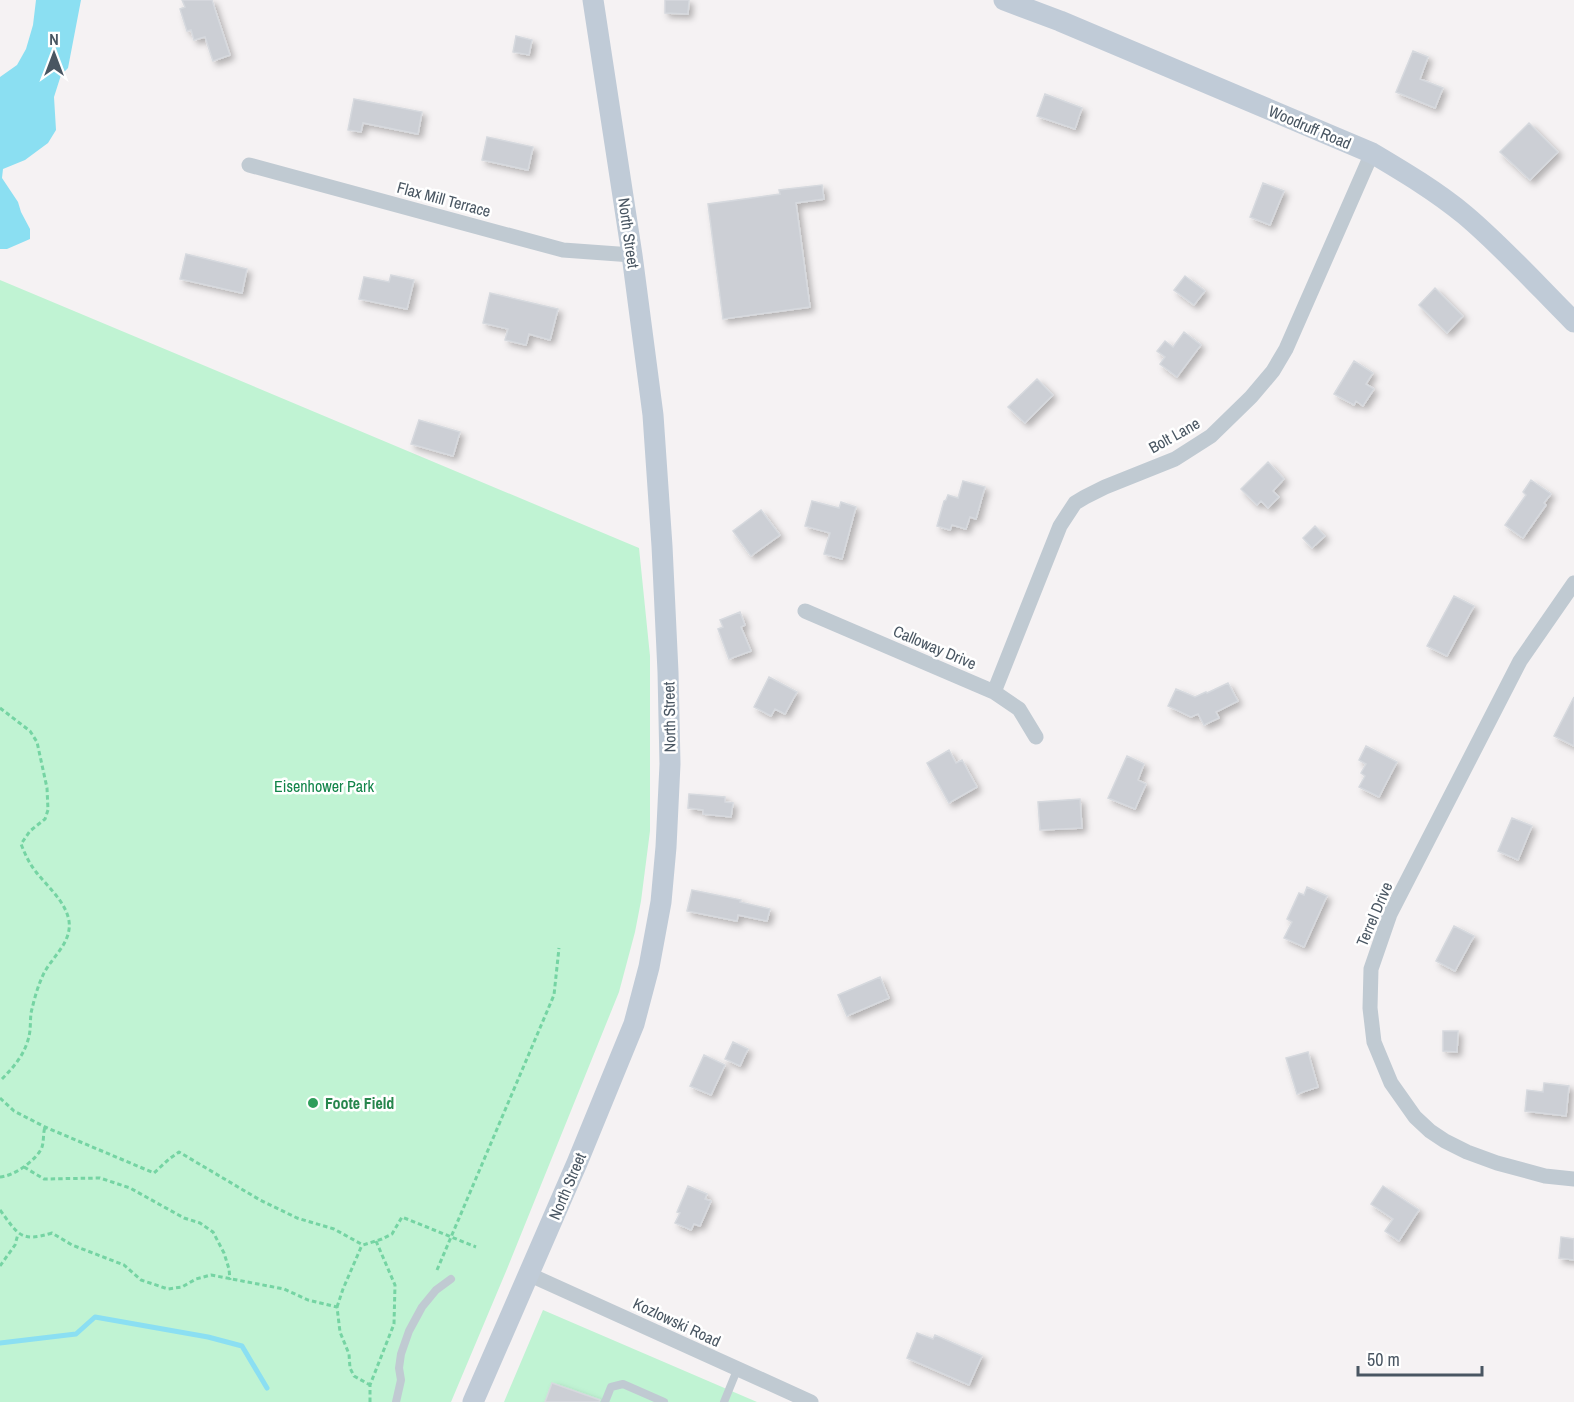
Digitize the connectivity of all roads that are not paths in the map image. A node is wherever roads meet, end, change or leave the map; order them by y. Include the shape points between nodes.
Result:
1 (592, 0) edge
2 (1004, 0) edge
3 (1372, 153) junction
4 (249, 165) dead end
5 (632, 255) junction
6 (1574, 322) edge
7 (1574, 583) edge
8 (805, 611) dead end
9 (994, 692) junction
10 (1036, 737) dead end
11 (1574, 1179) edge
12 (528, 1274) junction
13 (451, 1279) dead end
14 (737, 1370) junction
15 (396, 1402) edge
16 (473, 1402) edge
17 (605, 1402) edge
18 (664, 1402) edge
19 (724, 1402) edge
20 (811, 1402) edge

1 - 5 main road, North Street
2 - 3 main road, Woodruff Road
3 - 6 main road, Woodruff Road via 1463,214
3 - 9 street, Bolt Lane via 1273,371 1211,436 1175,459 1075,503 1060,526
4 - 5 street, Flax Mill Terrace via 563,250
5 - 12 main road, North Street via 653,415 668,672 670,764 661,902 634,1024
7 - 11 street, Terrel Drive via 1520,661 1390,914 1371,969 1370,1008 1374,1042 1391,1083 1430,1131 1467,1152 1497,1163
8 - 9 street, Calloway Drive
9 - 10 street, Calloway Drive via 1019,709
12 - 14 street, Kozlowski Road
12 - 16 main road, North Street
13 - 15 lane via 422,1307 409,1331 401,1354
14 - 19 lane
14 - 20 street, Kozlowski Road
17 - 18 lane via 611,1387 623,1384

